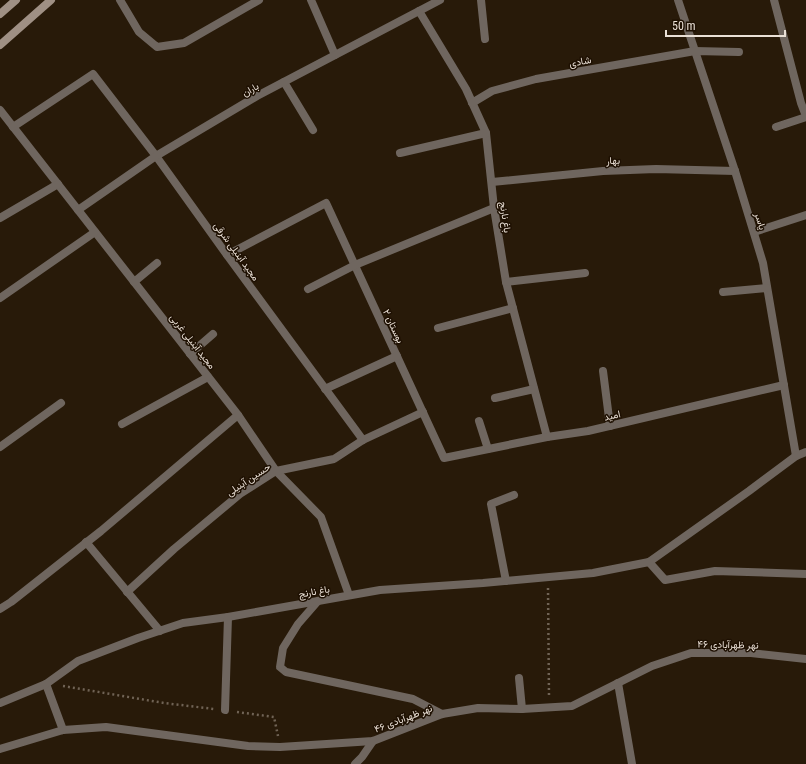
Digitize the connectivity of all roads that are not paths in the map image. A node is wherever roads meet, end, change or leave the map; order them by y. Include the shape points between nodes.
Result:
1 (16, 0) edge
2 (51, 0) edge
3 (120, 0) edge
4 (259, 0) edge
5 (311, 0) edge
6 (440, 0) edge
7 (481, 0) edge
8 (678, 0) edge
9 (774, 0) edge
10 (419, 11) junction
11 (0, 14) edge
12 (485, 39) dead end
13 (0, 45) edge
14 (696, 51) junction
15 (739, 52) dead end
16 (335, 55) junction
17 (284, 82) junction
18 (472, 103) junction
19 (0, 110) edge
20 (806, 116) edge
21 (13, 127) junction
22 (776, 127) dead end
23 (312, 130) dead end
24 (486, 133) junction
25 (400, 153) dead end
26 (156, 156) junction
27 (735, 171) junction
28 (492, 182) junction
29 (58, 184) junction
30 (494, 208) junction
31 (78, 210) junction
32 (806, 215) edge
33 (0, 218) edge
34 (95, 232) junction
35 (754, 232) junction
36 (227, 255) junction
37 (157, 263) dead end
38 (355, 264) junction
39 (585, 273) dead end
40 (134, 282) junction
41 (506, 282) junction
42 (767, 288) junction
43 (308, 289) dead end
44 (723, 292) dead end
45 (0, 298) edge
46 (513, 308) junction
47 (438, 328) dead end
48 (213, 334) dead end
49 (190, 354) junction
50 (397, 356) junction
51 (603, 371) dead end
52 (208, 377) junction
53 (784, 385) junction
54 (325, 388) junction
55 (534, 389) junction
56 (495, 398) dead end
57 (61, 403) dead end
58 (423, 412) junction
59 (238, 415) junction
60 (479, 420) dead end
61 (122, 424) dead end
62 (610, 426) junction
63 (547, 437) junction
64 (363, 440) junction
65 (0, 447) edge
66 (488, 449) junction
67 (806, 452) edge
68 (796, 456) junction
69 (444, 458) joint
70 (276, 471) junction
71 (514, 495) dead end
72 (86, 542) junction
73 (649, 562) junction
74 (806, 574) edge
75 (506, 581) junction
76 (127, 592) junction
77 (349, 595) junction
78 (318, 601) junction
79 (0, 609) edge
80 (228, 617) junction
81 (160, 631) junction
82 (806, 659) edge
83 (519, 678) dead end
84 (618, 683) junction
85 (46, 684) junction
86 (0, 703) edge
87 (522, 709) junction
88 (225, 710) road end
89 (442, 714) junction
90 (63, 730) junction
91 (373, 741) junction
92 (0, 749) edge
93 (355, 764) edge
94 (632, 764) edge

1 - 11 main road
2 - 13 main road
3 - 4 street via 138,32 157,47 184,43
5 - 16 street
6 - 10 street, باران
7 - 12 street
8 - 14 street, یاسر
9 - 20 street
10 - 16 street, باران
10 - 18 street, باغ نارنج
14 - 15 street, شادی
14 - 18 street, شادی via 536,79 492,91
14 - 27 street, یاسر
16 - 17 street, باران
17 - 23 street
17 - 26 street, باران
18 - 24 street, باغ نارنج
19 - 21 street, مجید آبنیلی غربی
20 - 22 street
21 - 26 street, مجید آبنیلی شرقی via 93,74
21 - 29 street, مجید آبنیلی غربی
24 - 25 street
24 - 28 street, باغ نارنج
26 - 31 street, باران
26 - 36 street, مجید آبنیلی شرقی
27 - 28 street, بهار via 656,168 603,170
27 - 35 street, یاسر
28 - 30 street, باغ نارنج
29 - 31 street, مجید آبنیلی غربی
29 - 33 street
30 - 38 street
30 - 41 street, باغ نارنج
31 - 34 street, مجید آبنیلی غربی
32 - 35 street
34 - 40 street, مجید آبنیلی غربی
34 - 45 street
35 - 42 street, یاسر
36 - 38 street, بوستان ۲ via 326,203
36 - 54 street, مجید آبنیلی شرقی
37 - 40 street
38 - 43 street
38 - 50 street, بوستان ۲
39 - 41 street
40 - 49 street, مجید آبنیلی غربی
41 - 46 street, باغ نارنج
42 - 44 street
42 - 53 street, یاسر
46 - 47 street
46 - 55 street, باغ نارنج
48 - 49 street
49 - 52 street, مجید آبنیلی غربی
50 - 54 street
50 - 58 street, بوستان ۲
51 - 62 street
52 - 59 street, مجید آبنیلی غربی
52 - 61 street
53 - 62 street, امید
53 - 68 street, یاسر
54 - 64 street, مجید آبنیلی شرقی
55 - 56 street
55 - 63 street, باغ نارنج
57 - 65 street
58 - 64 street, حسین آبنیلی
58 - 69 street, بوستان ۲
59 - 70 street, مجید آبنیلی غربی
59 - 72 street
60 - 66 street
62 - 63 street, امید
63 - 66 street, امید
64 - 70 street, حسین آبنیلی via 334,459
66 - 69 street, امید
67 - 68 street, باغ نارنج
68 - 73 street, باغ نارنج
70 - 76 street, حسین آبنیلی via 240,494
70 - 77 street, مجید آبنیلی غربی via 321,517
71 - 75 street via 491,504
72 - 76 street
72 - 79 street
73 - 74 street via 664,580 715,571
73 - 75 street, باغ نارنج via 593,573
75 - 77 street, باغ نارنج via 380,590
76 - 81 street
77 - 78 street, باغ نارنج
78 - 80 street, باغ نارنج
78 - 89 street via 298,624 283,648 280,667 286,672 414,698
80 - 81 street, باغ نارنج via 183,623
80 - 88 street
81 - 85 street, باغ نارنج via 78,661
82 - 84 street, نهر ظهرآبادی ۴۶ via 751,653 691,653 652,666
83 - 87 street
84 - 87 street, نهر ظهرآبادی ۴۶ via 572,706
84 - 94 street
85 - 86 street, باغ نارنج
85 - 90 street
87 - 89 street, نهر ظهرآبادی ۴۶ via 478,708
89 - 91 street, نهر ظهرآبادی ۴۶
90 - 91 street, نهر ظهرآبادی ۴۶ via 106,727 248,746 280,747
90 - 92 street, نهر ظهرآبادی ۴۶
91 - 93 street

